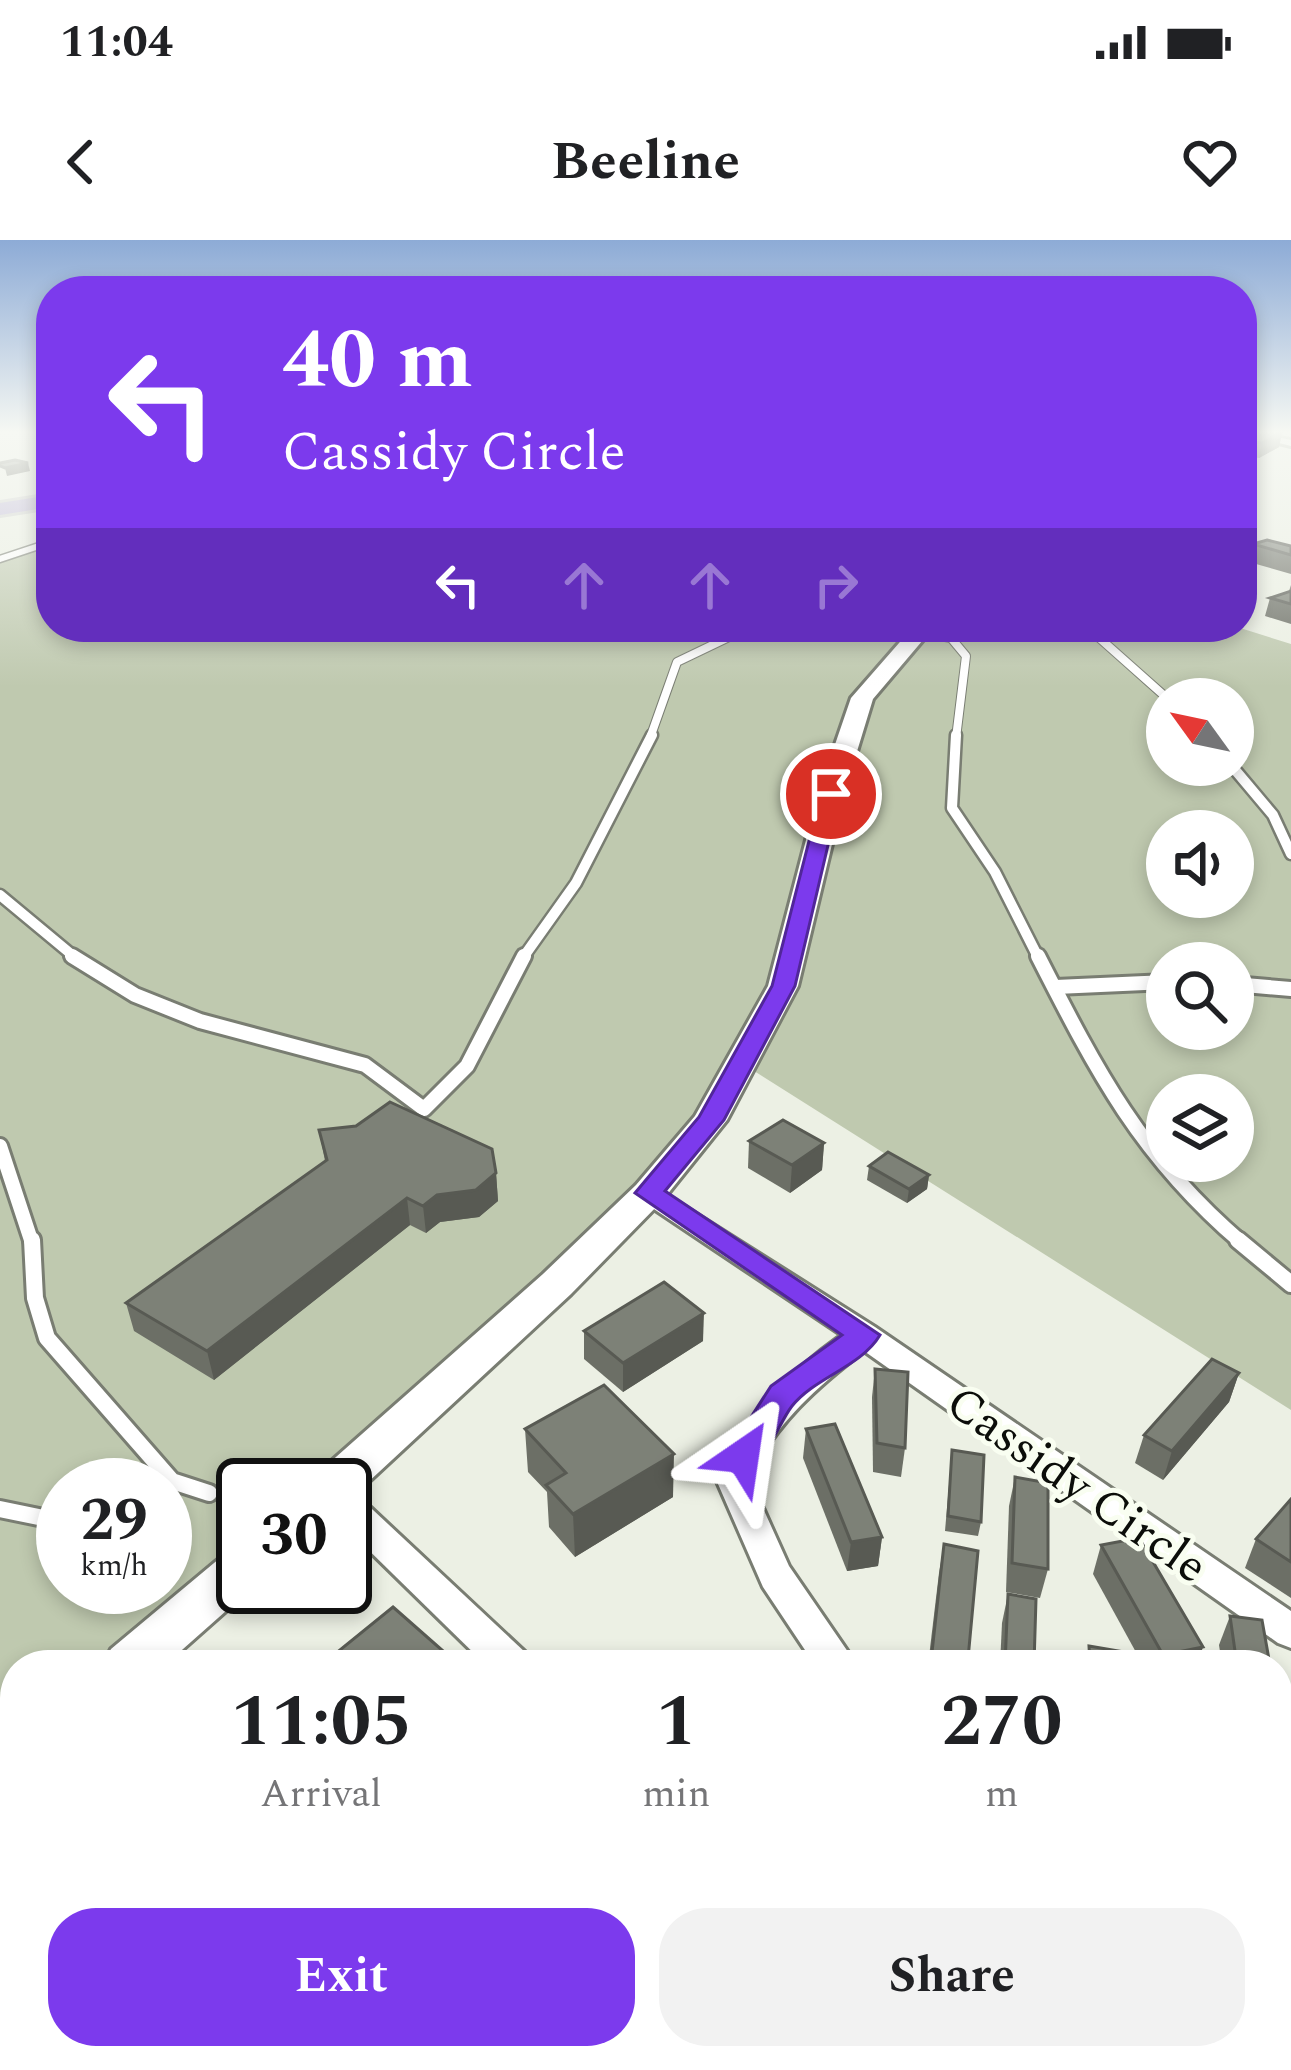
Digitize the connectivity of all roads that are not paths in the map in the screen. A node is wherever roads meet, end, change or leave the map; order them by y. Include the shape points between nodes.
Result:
1 (36, 547) edge
2 (0, 559) edge
3 (718, 642) edge
4 (900, 642) edge
5 (954, 642) edge
6 (1104, 642) edge
7 (1146, 679) edge
8 (1249, 786) edge
9 (1291, 854) edge
10 (0, 895) edge
11 (1146, 983) edge
12 (1254, 986) edge
13 (1056, 987) junction
14 (1291, 989) edge
15 (0, 1146) edge
16 (649, 1193) junction
17 (1291, 1284) edge
18 (865, 1335) junction
19 (146, 1458) edge
20 (365, 1458) edge
21 (192, 1489) edge
22 (209, 1493) dead end
23 (0, 1509) edge
24 (36, 1516) edge
25 (372, 1531) edge
26 (216, 1590) edge
27 (1291, 1632) edge
28 (146, 1650) edge
29 (496, 1650) edge
30 (825, 1650) edge

1 - 2 lane
3 - 10 lane via 676,662 657,725 576,884 523,957 467,1066 424,1109 364,1065 135,995 59,948
4 - 16 street via 862,698 783,986 710,1120
5 - 13 lane via 966,656 949,801
6 - 7 lane
8 - 9 lane
11 - 13 lane
12 - 14 lane
13 - 17 lane via 1128,1122 1193,1201
15 - 19 lane via 32,1232 35,1298 47,1338
16 - 18 street, Cassidy Circle
16 - 20 street
18 - 27 street, Cassidy Circle
18 - 30 street via 783,1394 732,1477 791,1609
21 - 22 lane
23 - 24 lane
25 - 29 street
26 - 28 street

